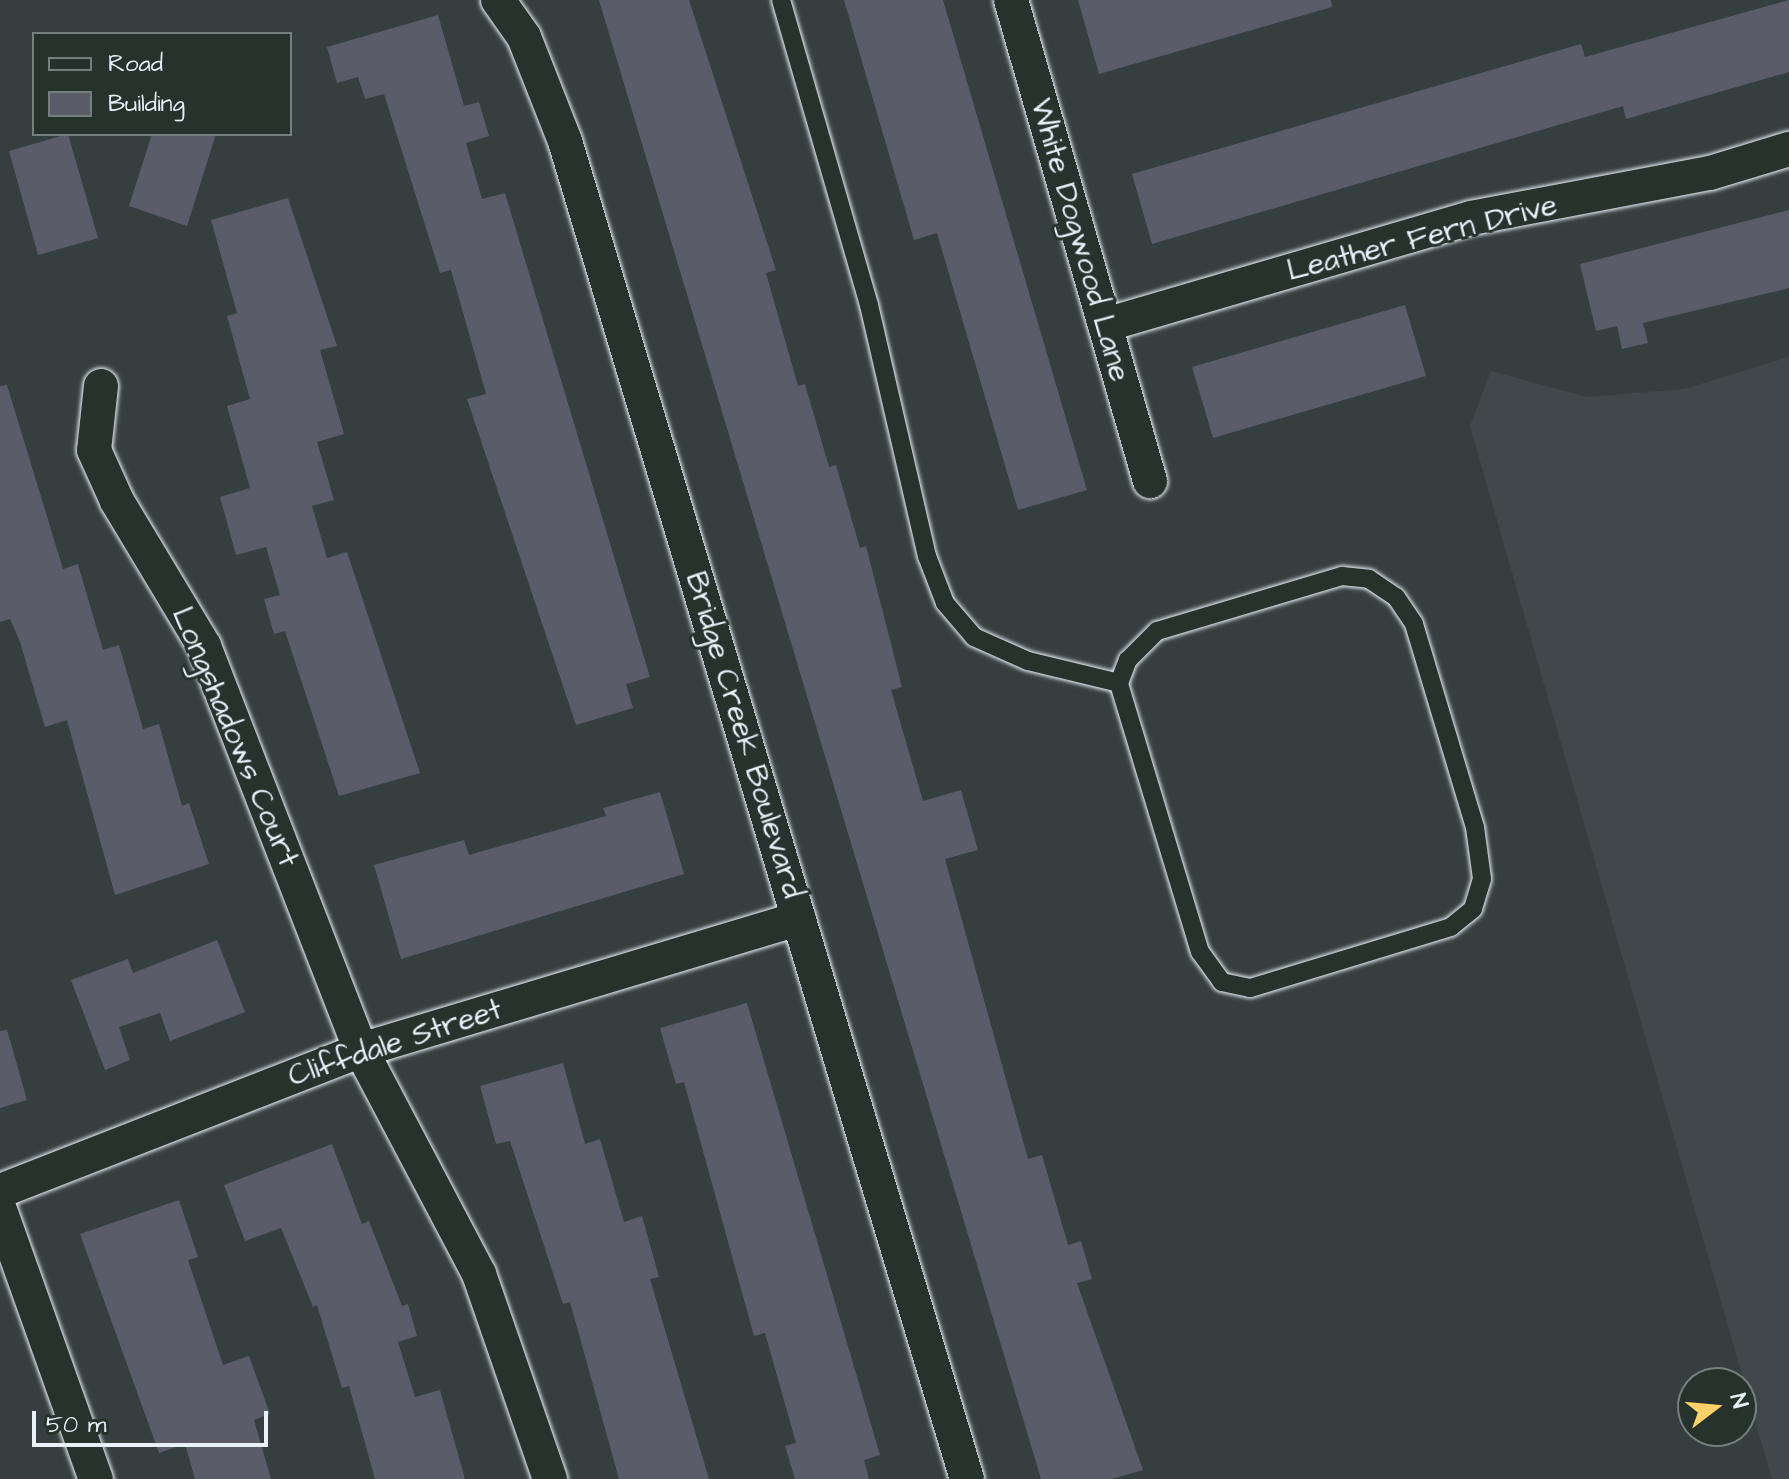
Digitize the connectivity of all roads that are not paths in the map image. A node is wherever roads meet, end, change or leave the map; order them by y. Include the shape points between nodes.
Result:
1 (498, 0) edge
2 (781, 0) edge
3 (1011, 0) edge
4 (1789, 149) edge
5 (1105, 325) junction
6 (101, 386) dead end
7 (1150, 481) dead end
8 (1119, 683) junction
9 (799, 919) junction
10 (361, 1050) junction
11 (0, 1191) edge
12 (0, 1210) edge
13 (96, 1479) edge
14 (550, 1479) edge
15 (967, 1479) edge

1 - 9 street, Bridge Creek Boulevard via 524,37 565,141
2 - 8 lane via 869,305 927,556 945,603 974,637 1028,661
3 - 5 street, White Dogwood Lane
4 - 5 street, Leather Fern Drive via 1710,173 1471,218
5 - 7 street, White Dogwood Lane
6 - 10 street, Longshadows Court via 94,450 117,501 204,646
8 - 8 lane via 1200,952 1222,982 1250,988 1451,927 1473,909 1482,879 1475,827 1414,624 1396,597 1369,579 1342,576 1157,631 1128,660
9 - 10 street, Cliffdale Street
9 - 15 street, Bridge Creek Boulevard
10 - 11 street, Cliffdale Street
10 - 14 street, Longshadows Court via 479,1274
12 - 13 street

